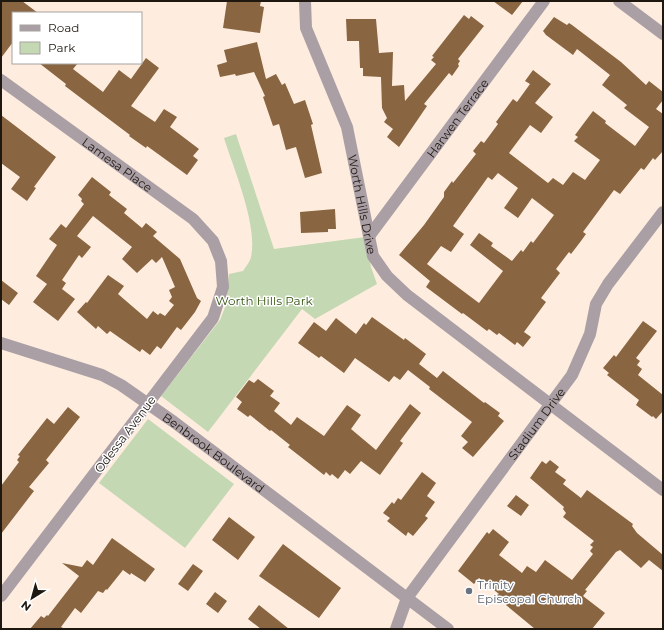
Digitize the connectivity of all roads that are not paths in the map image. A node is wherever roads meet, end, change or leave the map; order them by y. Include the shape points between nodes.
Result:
1 (305, 1) edge
2 (544, 1) edge
3 (619, 1) edge
4 (663, 34) edge
5 (1, 80) edge
6 (663, 212) edge
7 (370, 234) junction
8 (221, 261) joint
9 (1, 343) edge
10 (148, 403) junction
11 (551, 404) junction
12 (663, 490) edge
13 (1, 596) edge
14 (407, 598) junction
15 (396, 629) edge
16 (448, 629) edge

1 - 7 street, Worth Hills Drive via 306,28 347,127
2 - 7 street, Harwen Terrace
3 - 4 street
5 - 8 street, Lamesa Place via 193,219 213,241
6 - 11 street, Stadium Drive via 608,284 596,304 590,334 572,375
7 - 11 street, Worth Hills Drive via 372,256 386,276 407,295
8 - 10 street, Odessa Avenue via 223,287 213,318
9 - 10 street, Benbrook Boulevard via 102,375
10 - 13 street, Odessa Avenue
10 - 14 street, Benbrook Boulevard
11 - 12 street, Worth Hills Drive
11 - 14 street, Stadium Drive
14 - 15 street, Stadium Drive
14 - 16 street, Benbrook Boulevard

